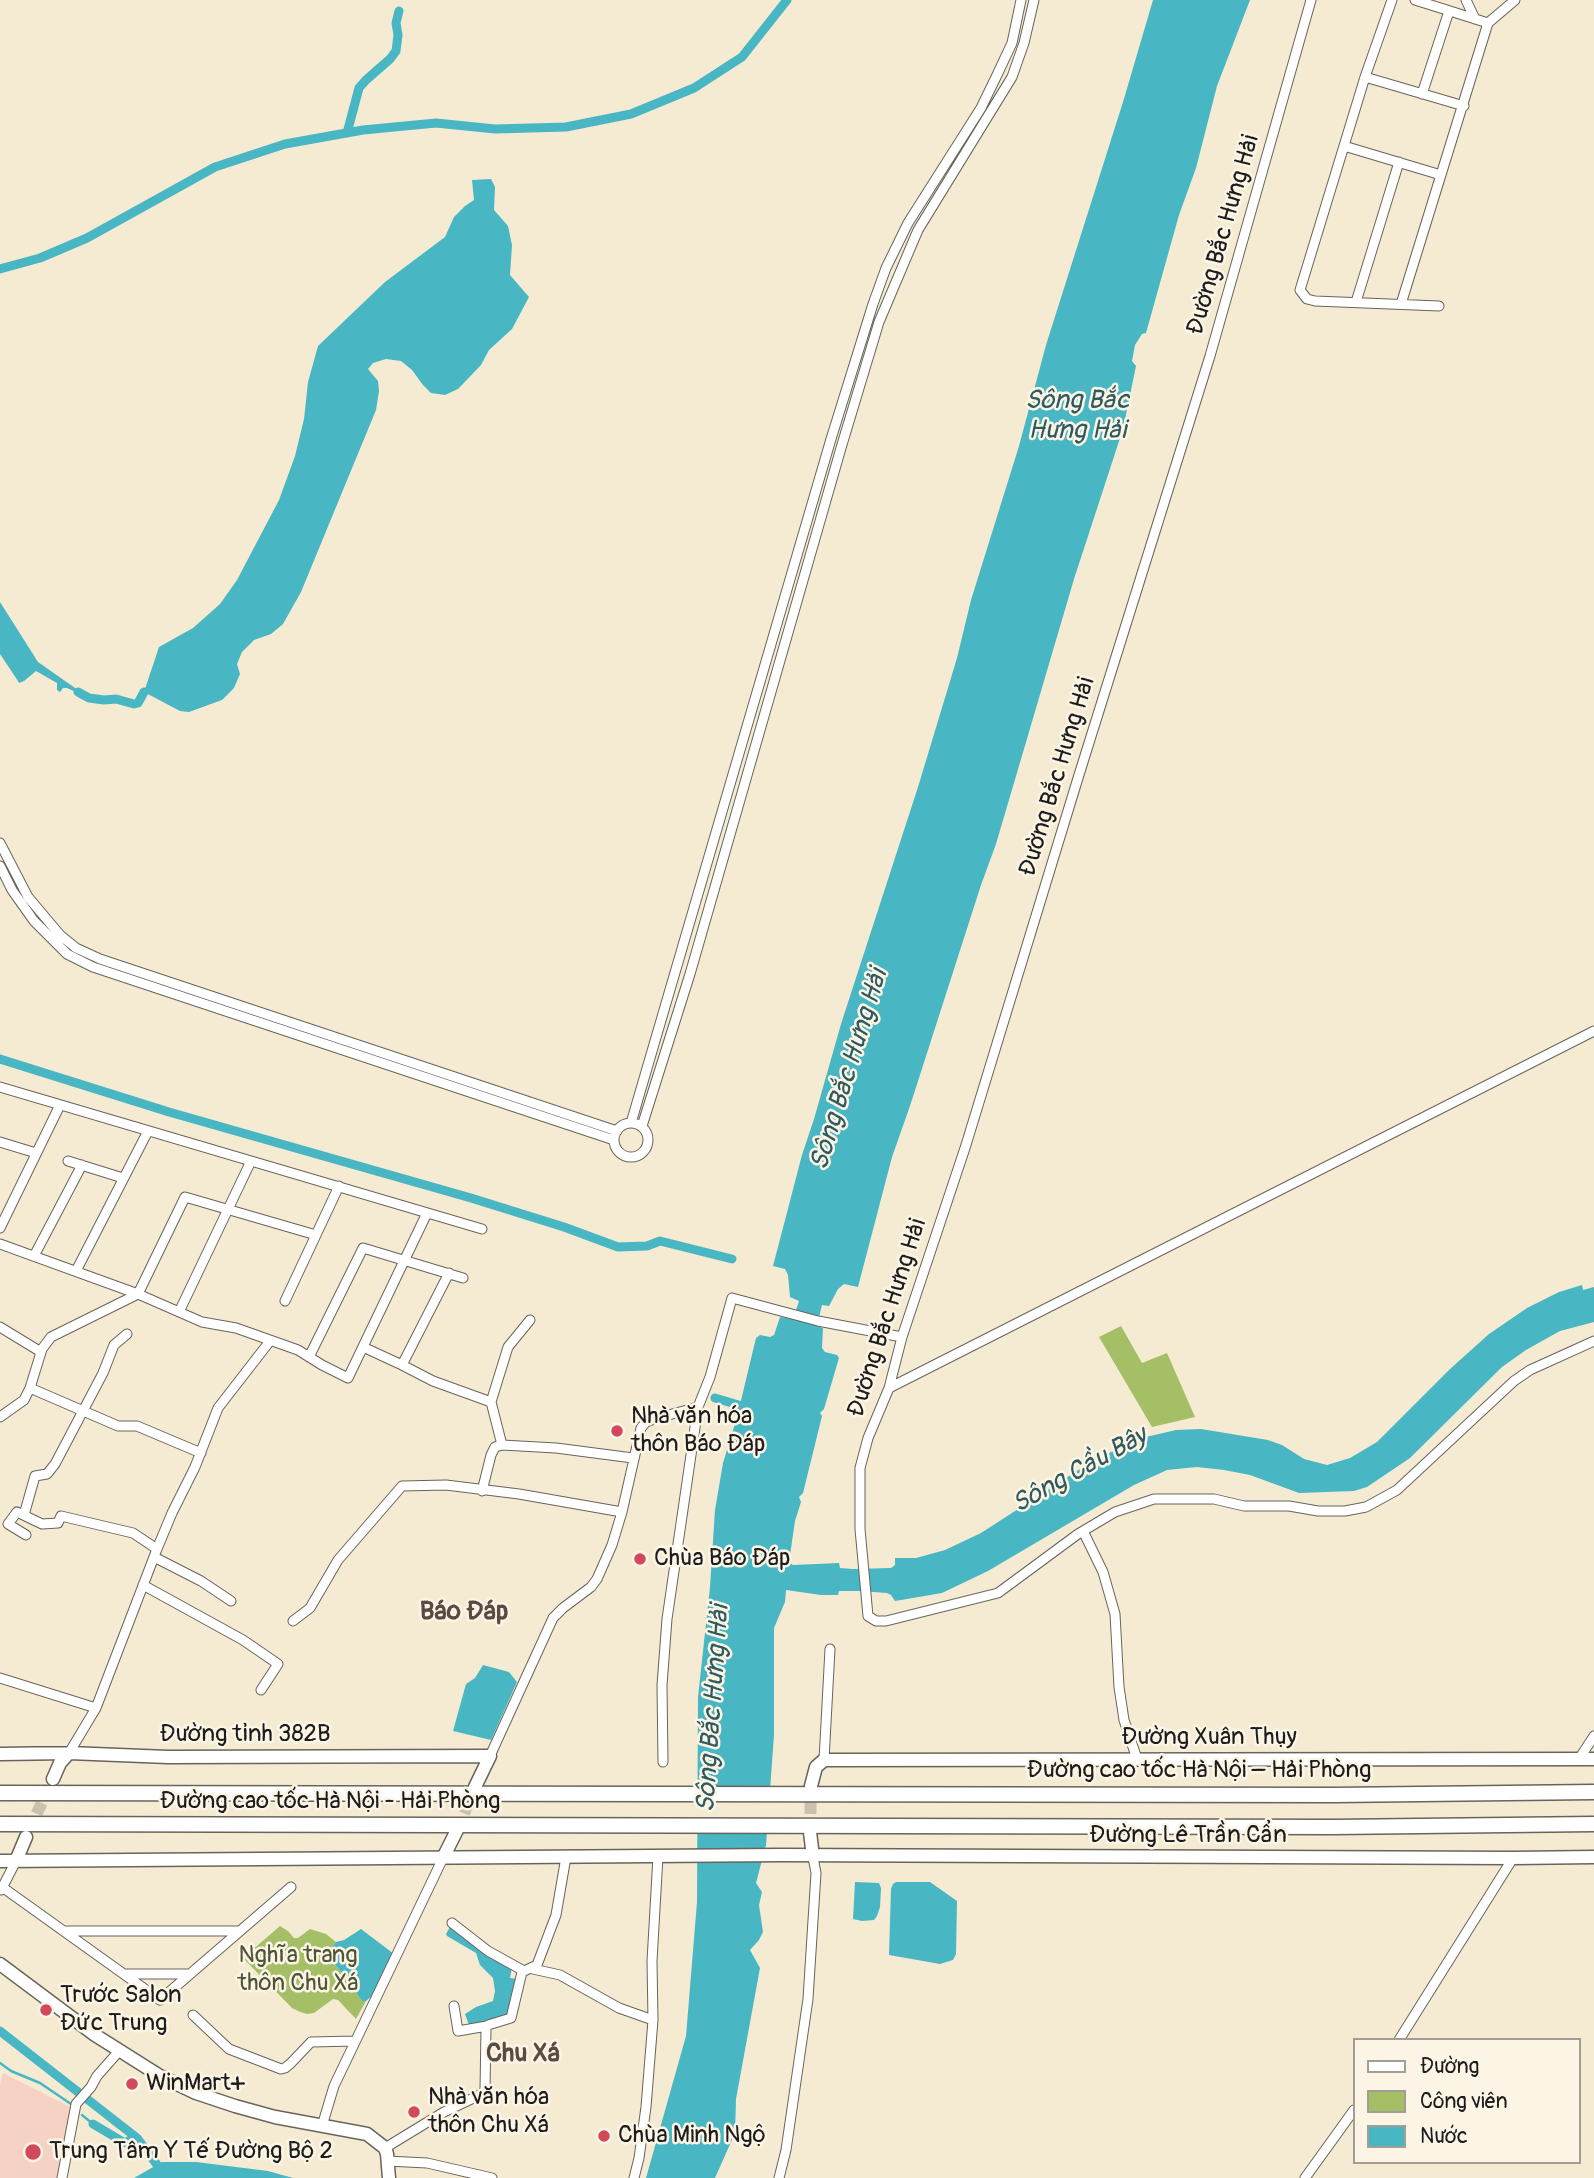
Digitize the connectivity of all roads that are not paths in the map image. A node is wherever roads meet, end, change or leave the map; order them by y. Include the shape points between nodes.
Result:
1 (1020, 0) edge
2 (1034, 0) edge
3 (1311, 0) edge
4 (1392, 0) edge
5 (1415, 0) edge
6 (1466, 0) edge
7 (1515, 0) edge
8 (1449, 11) junction
9 (1475, 19) junction
10 (1488, 23) junction
11 (1365, 77) junction
12 (1422, 94) junction
13 (1464, 106) junction
14 (1344, 146) junction
15 (1399, 162) junction
16 (1441, 175) junction
17 (891, 259) junction
18 (902, 265) junction
19 (1356, 303) junction
20 (1401, 304) junction
21 (1439, 306) dead end
22 (790, 579) junction
23 (803, 583) junction
24 (0, 843) edge
25 (712, 844) junction
26 (726, 849) junction
27 (0, 866) edge
28 (123, 971) junction
29 (1594, 1031) edge
30 (0, 1087) edge
31 (60, 1105) junction
32 (631, 1123) junction
33 (642, 1126) junction
34 (148, 1130) junction
35 (615, 1135) junction
36 (0, 1142) edge
37 (36, 1153) junction
38 (68, 1161) dead end
39 (251, 1161) junction
40 (82, 1165) junction
41 (123, 1178) junction
42 (339, 1186) junction
43 (228, 1210) junction
44 (428, 1213) junction
45 (0, 1228) edge
46 (482, 1228) dead end
47 (316, 1235) junction
48 (0, 1244) edge
49 (34, 1256) junction
50 (404, 1261) junction
51 (76, 1271) junction
52 (449, 1273) junction
53 (463, 1278) dead end
54 (138, 1294) junction
55 (285, 1301) dead end
56 (179, 1312) junction
57 (530, 1320) dead end
58 (0, 1327) edge
59 (127, 1334) dead end
60 (902, 1337) junction
61 (270, 1341) junction
62 (1594, 1341) edge
63 (363, 1347) junction
64 (41, 1352) junction
65 (309, 1357) junction
66 (402, 1365) junction
67 (30, 1388) junction
68 (889, 1388) junction
69 (491, 1402) junction
70 (698, 1407) junction
71 (84, 1411) junction
72 (0, 1417) edge
73 (502, 1445) junction
74 (201, 1452) junction
75 (633, 1458) junction
76 (482, 1490) junction
77 (622, 1512) junction
78 (24, 1515) junction
79 (1083, 1531) junction
80 (26, 1535) dead end
81 (156, 1553) junction
82 (143, 1585) junction
83 (231, 1601) dead end
84 (293, 1620) dead end
85 (830, 1649) dead end
86 (0, 1678) edge
87 (261, 1690) dead end
88 (96, 1708) junction
89 (1594, 1737) edge
90 (69, 1753) junction
91 (0, 1754) edge
92 (490, 1756) junction
93 (1137, 1759) junction
94 (1579, 1759) junction
95 (1594, 1759) edge
96 (824, 1760) junction
97 (663, 1762) dead end
98 (53, 1779) tunnel mouth
99 (475, 1787) tunnel mouth
100 (808, 1790) junction
101 (1594, 1791) edge
102 (0, 1793) edge
103 (660, 1793) joint
104 (0, 1824) edge
105 (1594, 1824) edge
106 (808, 1828) junction
107 (457, 1830) tunnel mouth
108 (26, 1837) tunnel mouth
109 (664, 1856) junction
110 (566, 1857) junction
111 (813, 1857) junction
112 (1594, 1857) edge
113 (443, 1858) junction
114 (1513, 1858) junction
115 (0, 1861) edge
116 (16, 1861) junction
117 (291, 1887) dead end
118 (1, 1889) edge
119 (452, 1923) dead end
120 (64, 1931) junction
121 (240, 1931) junction
122 (0, 1964) edge
123 (528, 1970) junction
124 (124, 1974) junction
125 (190, 1974) junction
126 (454, 2006) dead end
127 (193, 2015) dead end
128 (653, 2020) junction
129 (486, 2026) junction
130 (1400, 2038) edge
131 (355, 2041) junction
132 (120, 2050) junction
133 (1352, 2113) edge
134 (322, 2126) junction
135 (385, 2148) junction
136 (387, 2161) junction
137 (62, 2178) edge
138 (389, 2178) edge
139 (492, 2178) edge
140 (634, 2178) edge
141 (779, 2178) edge
142 (1305, 2178) edge

1 - 17 street via 1012,43 998,75
2 - 18 street via 1012,76 918,230
3 - 60 street, Đường Bắc Hưng Hải via 1210,356 966,1145
4 - 11 street
5 - 8 street
6 - 9 street
7 - 10 street
8 - 9 street
8 - 12 street
9 - 10 street
10 - 13 street
11 - 12 street
11 - 14 street
12 - 13 street
13 - 16 street
14 - 15 street
14 - 19 street via 1300,290 1315,301
15 - 16 street
15 - 19 street
16 - 20 street
17 - 18 street
17 - 22 street via 869,316
18 - 23 street via 879,322
19 - 20 street
20 - 21 street
22 - 23 street
22 - 25 street
23 - 26 street
24 - 28 street via 29,897 60,936
25 - 26 street
25 - 32 street
26 - 33 street
27 - 28 street via 34,921 67,954 93,967
28 - 35 street
29 - 68 street
30 - 31 street
31 - 34 street
31 - 37 street
32 - 33 street
32 - 35 street via 620,1126
33 - 35 street via 648,1142 633,1157 618,1151
34 - 39 street
34 - 41 street
36 - 37 street
37 - 45 street
38 - 40 street
39 - 42 street
39 - 43 street
40 - 41 street
40 - 49 street
41 - 51 street
42 - 44 street
42 - 47 street
43 - 47 street
43 - 54 street via 186,1197
43 - 56 street
44 - 46 street
44 - 50 street
47 - 55 street
48 - 49 street
49 - 51 street
50 - 52 street
50 - 63 street
50 - 65 street via 363,1248
51 - 54 street
52 - 53 street
52 - 66 street
54 - 56 street
54 - 64 street via 51,1338
56 - 61 street
57 - 69 street via 508,1347
58 - 64 street
59 - 71 street via 114,1345
60 - 68 street, Đường Bắc Hưng Hải
60 - 70 street via 732,1298
61 - 65 street
61 - 74 street via 218,1408
62 - 79 street via 1514,1381 1397,1490 1366,1507 1318,1511 1244,1506 1214,1499 1154,1499 1115,1512
63 - 65 street via 348,1378
63 - 66 street
64 - 67 street
66 - 69 street
67 - 71 street
67 - 72 street via 20,1404
68 - 79 street, Đường Bắc Hưng Hải via 860,1468 868,1616 886,1621 998,1593
69 - 73 street
70 - 75 street via 646,1422
70 - 97 street via 667,1619
71 - 74 street via 118,1426 138,1426
71 - 78 street via 50,1471 35,1476
73 - 75 street
73 - 76 street via 491,1455
74 - 81 street
75 - 77 street
76 - 77 street
76 - 84 street via 427,1485 397,1489 329,1572 310,1608
77 - 92 street via 595,1583 553,1618
78 - 80 street via 17,1511 8,1524
78 - 81 street via 42,1524 58,1523 61,1516 133,1533
79 - 93 street via 1115,1614 1124,1720
81 - 82 street
81 - 83 street
82 - 87 street via 278,1664
82 - 88 street
85 - 96 street
86 - 88 street
88 - 90 street
89 - 94 street
90 - 91 main road, Đường tỉnh 382B
90 - 92 main road, Đường tỉnh 382B
90 - 98 main road
92 - 99 main road
93 - 94 main road, Đường Xuân Thụy
93 - 96 main road, Đường Xuân Thụy
94 - 95 main road, Đường Xuân Thụy
96 - 100 main road via 816,1767
100 - 101 highway, Đường cao tốc Hà Nội – Hải Phòng via 1334,1795
100 - 103 highway, Đường cao tốc Hà Nội – Hải Phòng
102 - 103 highway, Đường cao tốc Hà Nội - Hải Phòng
104 - 106 highway, Đường cao tốc Hà Nội - Hải Phòng
105 - 106 highway
106 - 111 main road
107 - 113 main road
108 - 116 main road
109 - 110 main road, Đường Lê Trần Cẩn
109 - 111 main road, Đường Lê Trần Cẩn
109 - 128 street via 652,1961
110 - 113 main road, Đường Lê Trần Cẩn
110 - 123 street via 554,1922 537,1965
111 - 114 main road, Đường Lê Trần Cẩn
111 - 141 street via 816,1873 808,1999
112 - 114 main road, Đường Lê Trần Cẩn
113 - 116 main road
113 - 131 street
114 - 130 street
115 - 116 main road
116 - 118 street
117 - 121 street
118 - 120 street
119 - 123 street via 506,1963
120 - 121 street
120 - 124 street
121 - 125 street
122 - 132 main road
123 - 128 street via 560,1976 618,2008
123 - 129 street via 511,2018
124 - 125 street
124 - 125 street via 160,2000
126 - 129 street via 458,2031
127 - 131 street via 229,2049 281,2068 311,2042
128 - 140 street via 643,2134
129 - 135 street via 486,2086 482,2094
131 - 134 street
132 - 134 main road via 196,2093
132 - 137 street via 76,2104
133 - 142 street
134 - 135 main road via 367,2134
135 - 136 main road
136 - 138 main road
136 - 139 street via 415,2161

